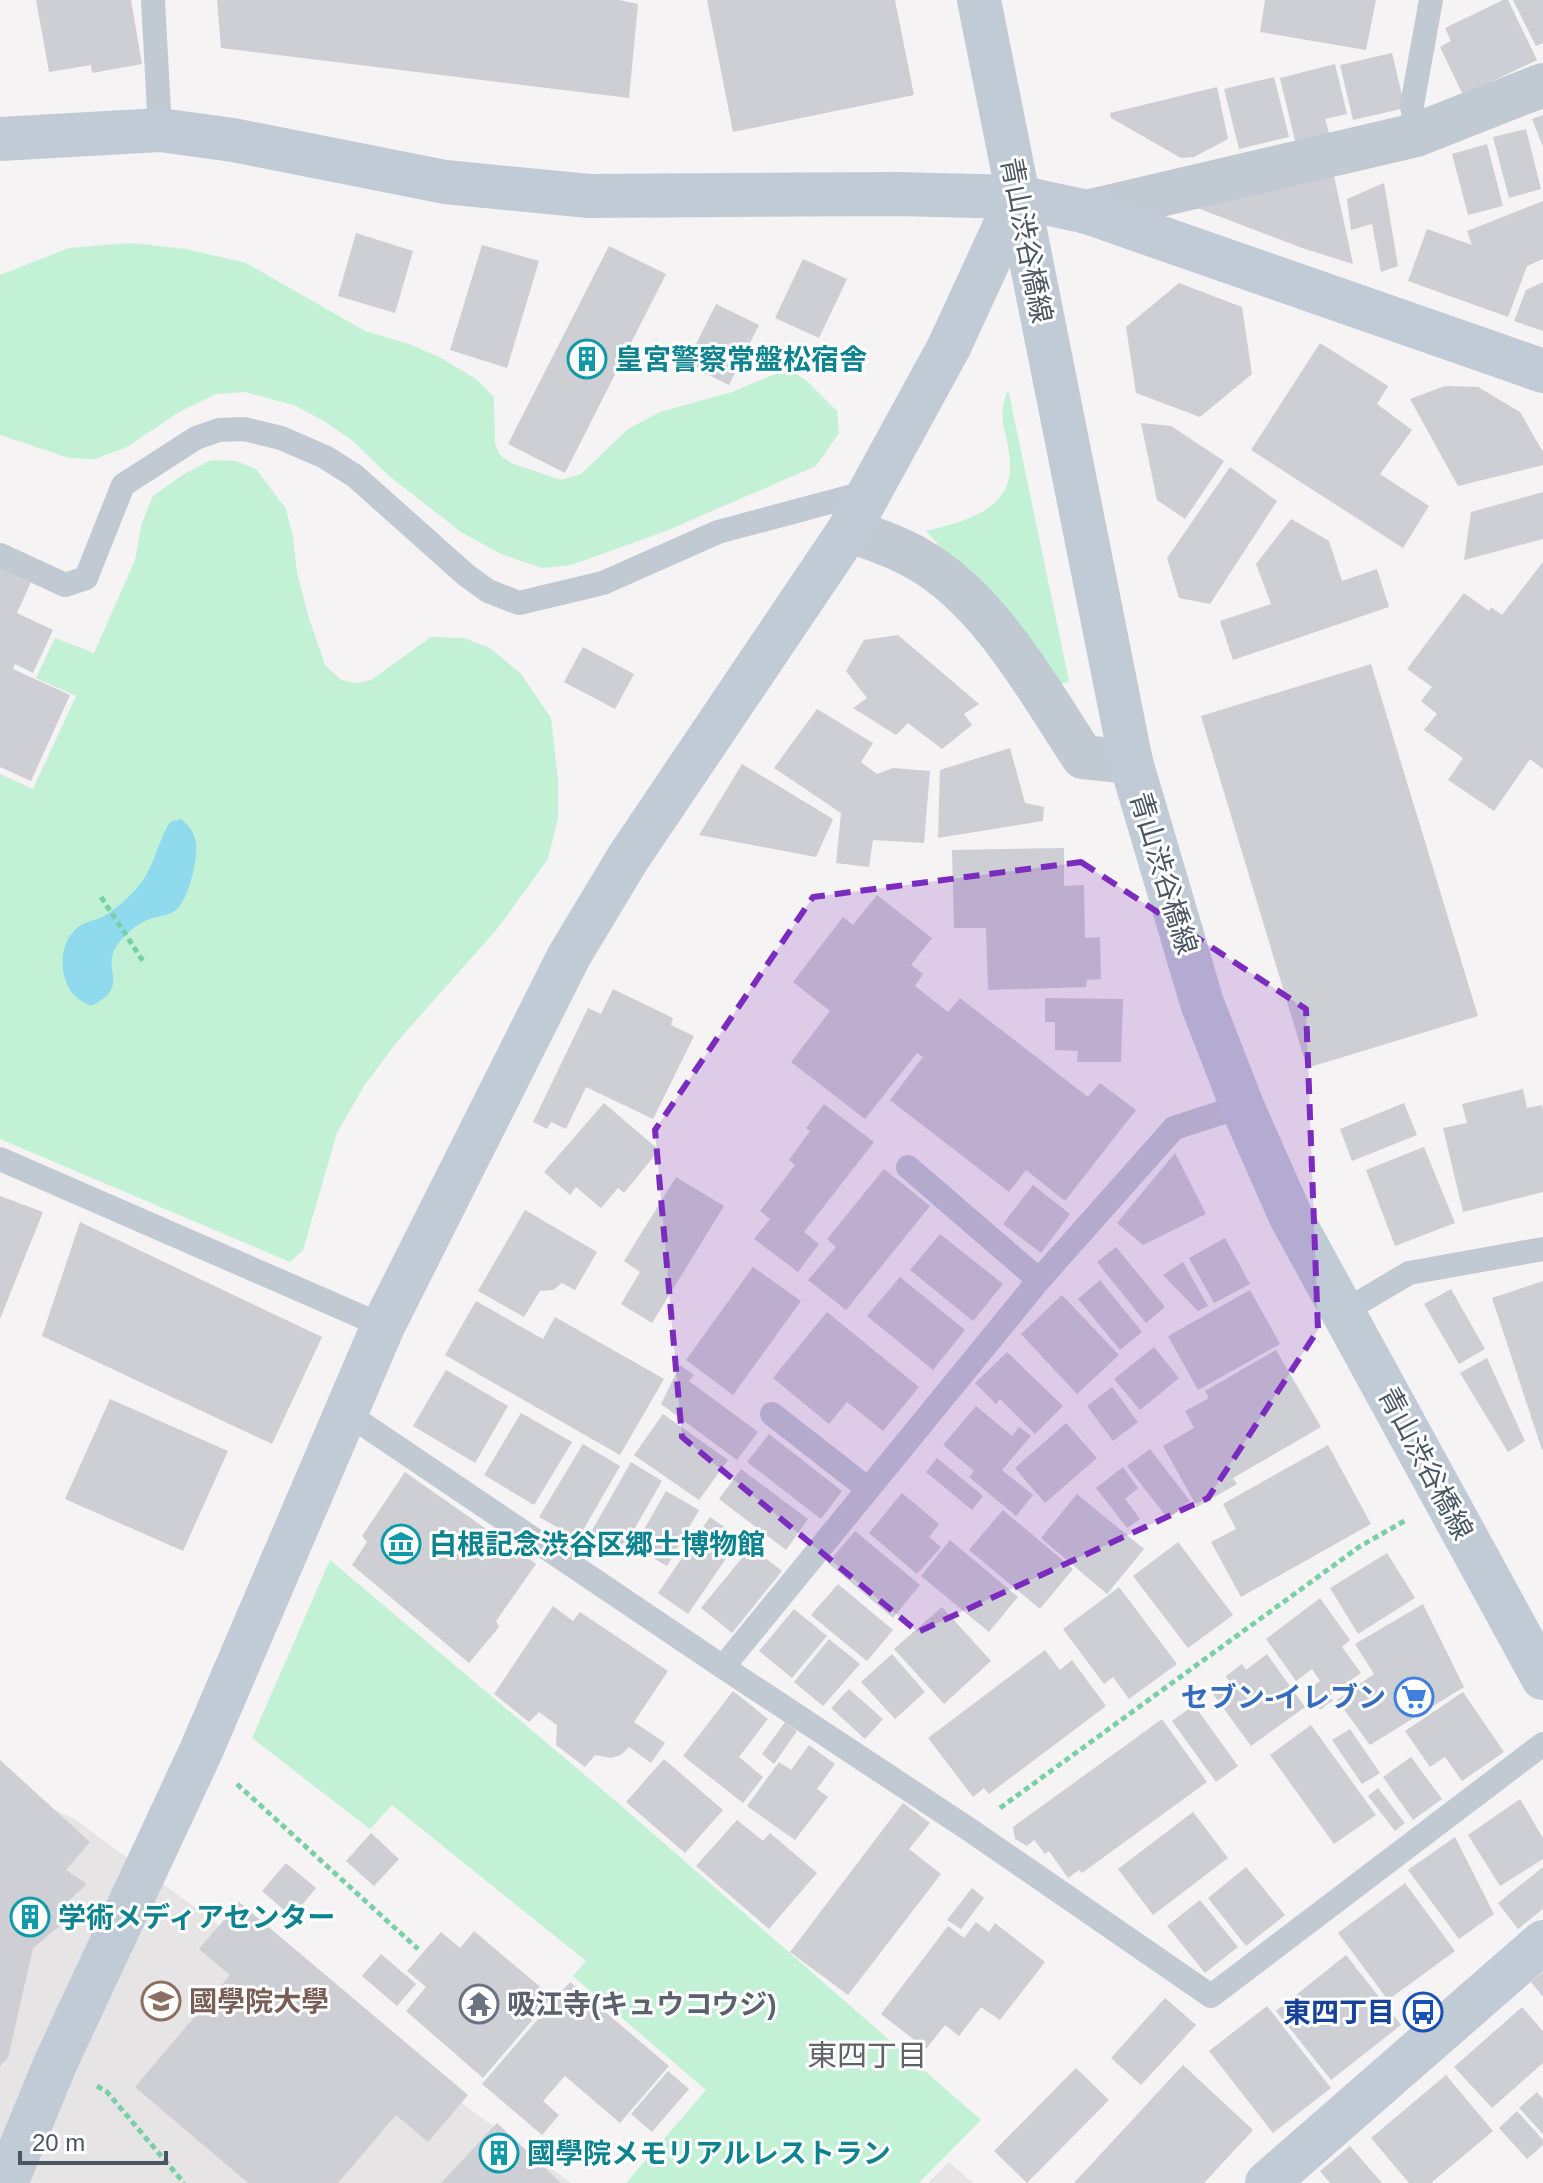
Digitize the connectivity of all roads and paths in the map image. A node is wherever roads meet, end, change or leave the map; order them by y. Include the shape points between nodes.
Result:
1 (153, 0) edge
2 (979, 0) edge
3 (1431, 0) edge
4 (1543, 85) edge
5 (160, 130) junction
6 (1416, 135) junction
7 (0, 139) edge
8 (1018, 197) junction
9 (1087, 212) junction
10 (1543, 371) edge
11 (871, 491) junction
12 (849, 530) junction
13 (0, 555) edge
14 (1131, 762) junction
15 (101, 897) dead end
16 (143, 961) dead end
17 (1242, 1106) junction
18 (0, 1159) edge
19 (908, 1167) dead end
20 (1543, 1249) edge
21 (1039, 1280) junction
22 (1345, 1311) junction
23 (383, 1326) junction
24 (345, 1412) junction
25 (772, 1414) dead end
26 (868, 1489) junction
27 (1445, 1498) junction
28 (723, 1667) junction
29 (1543, 1678) edge
30 (1543, 1744) edge
31 (201, 1751) junction
32 (970, 1830) junction
33 (1543, 1942) edge
34 (418, 1949) dead end
35 (93, 2084) dead end
36 (6, 2183) edge
37 (184, 2183) edge
38 (1267, 2183) edge

1 - 5 lane
2 - 8 street, 青山渋谷橋線
3 - 6 lane via 1412,105
4 - 6 street
5 - 7 street
5 - 8 street via 445,182 589,196
6 - 9 street
8 - 9 street
8 - 11 street via 949,347
8 - 14 street, 青山渋谷橋線
9 - 10 street
11 - 12 street
11 - 13 lane via 718,532 603,583 519,603 466,575 355,476 325,457 281,438 244,429 219,430 196,438 123,485 86,578 65,585
12 - 14 street via 917,558 963,590 1083,757
12 - 23 street via 628,858 569,956
14 - 17 street, 青山渋谷橋線 via 1202,1003
15 - 16 path
17 - 21 lane via 1174,1128
17 - 22 street, 青山渋谷橋線 via 1291,1217
18 - 23 lane
19 - 21 lane
20 - 22 lane via 1409,1273
21 - 26 lane
22 - 27 street, 青山渋谷橋線
23 - 24 street
24 - 28 lane
24 - 31 street
25 - 26 lane
26 - 28 lane
27 - 29 street, 青山渋谷橋線
27 - 32 path via 1359,1547
28 - 32 lane
30 - 32 lane via 1211,1996
31 - 34 path
31 - 36 street via 56,2062
33 - 38 street
35 - 37 path via 107,2092

